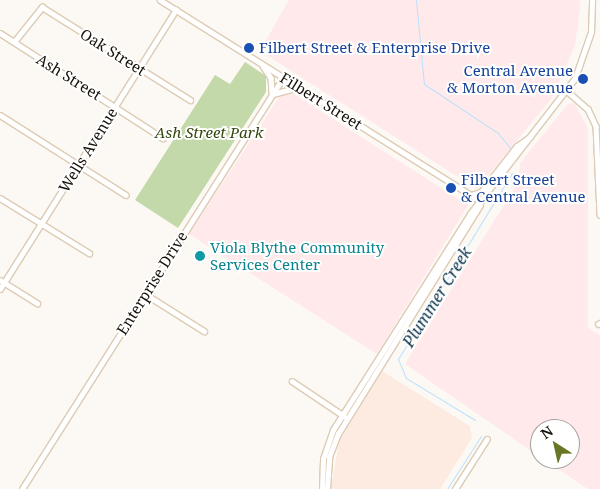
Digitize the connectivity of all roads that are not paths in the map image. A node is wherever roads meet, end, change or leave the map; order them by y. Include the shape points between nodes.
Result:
1 (160, 0) edge
2 (592, 0) edge
3 (176, 10) junction
4 (0, 33) edge
5 (14, 42) junction
6 (262, 64) junction
7 (139, 69) junction
8 (283, 77) junction
9 (299, 87) junction
10 (567, 91) junction
11 (272, 94) junction
12 (190, 100) dead end
13 (116, 106) junction
14 (0, 115) edge
15 (531, 137) junction
16 (163, 138) dead end
17 (78, 165) junction
18 (126, 195) dead end
19 (471, 195) junction
20 (0, 198) edge
21 (481, 201) junction
22 (600, 215) edge
23 (41, 224) junction
24 (89, 253) dead end
25 (2, 281) edge
26 (0, 289) edge
27 (145, 294) junction
28 (37, 303) dead end
29 (204, 331) dead end
30 (292, 381) dead end
31 (345, 417) junction
32 (487, 439) dead end
33 (22, 489) edge
34 (322, 489) edge
35 (328, 489) edge
36 (456, 489) edge

1 - 3 street, Filbert Street
2 - 10 street via 588,46
3 - 6 street, Filbert Street
3 - 7 street, Wells Avenue
4 - 5 street, Ash Street
5 - 7 street, Oak Street via 36,10 44,8
5 - 13 street, Ash Street
6 - 8 street, Filbert Street
6 - 11 street via 272,78
7 - 12 street, Oak Street
7 - 13 street, Wells Avenue
8 - 9 street, Filbert Street
8 - 11 street, Enterprise Drive
9 - 11 street
9 - 19 street, Filbert Street
10 - 15 street
10 - 22 street via 588,108 596,126
11 - 27 street, Enterprise Drive
13 - 16 street, Ash Street
13 - 17 street, Wells Avenue
14 - 17 street
15 - 19 street via 517,146 481,192
15 - 21 street
17 - 18 street
17 - 23 street, Wells Avenue
19 - 21 street, Filbert Street
20 - 23 street
21 - 31 street
23 - 24 street
23 - 25 street, Wells Avenue
25 - 26 street, Wells Avenue
25 - 28 street
27 - 29 street
27 - 33 street, Enterprise Drive
30 - 31 street
31 - 34 street via 327,444
31 - 35 street via 330,457
32 - 36 street

